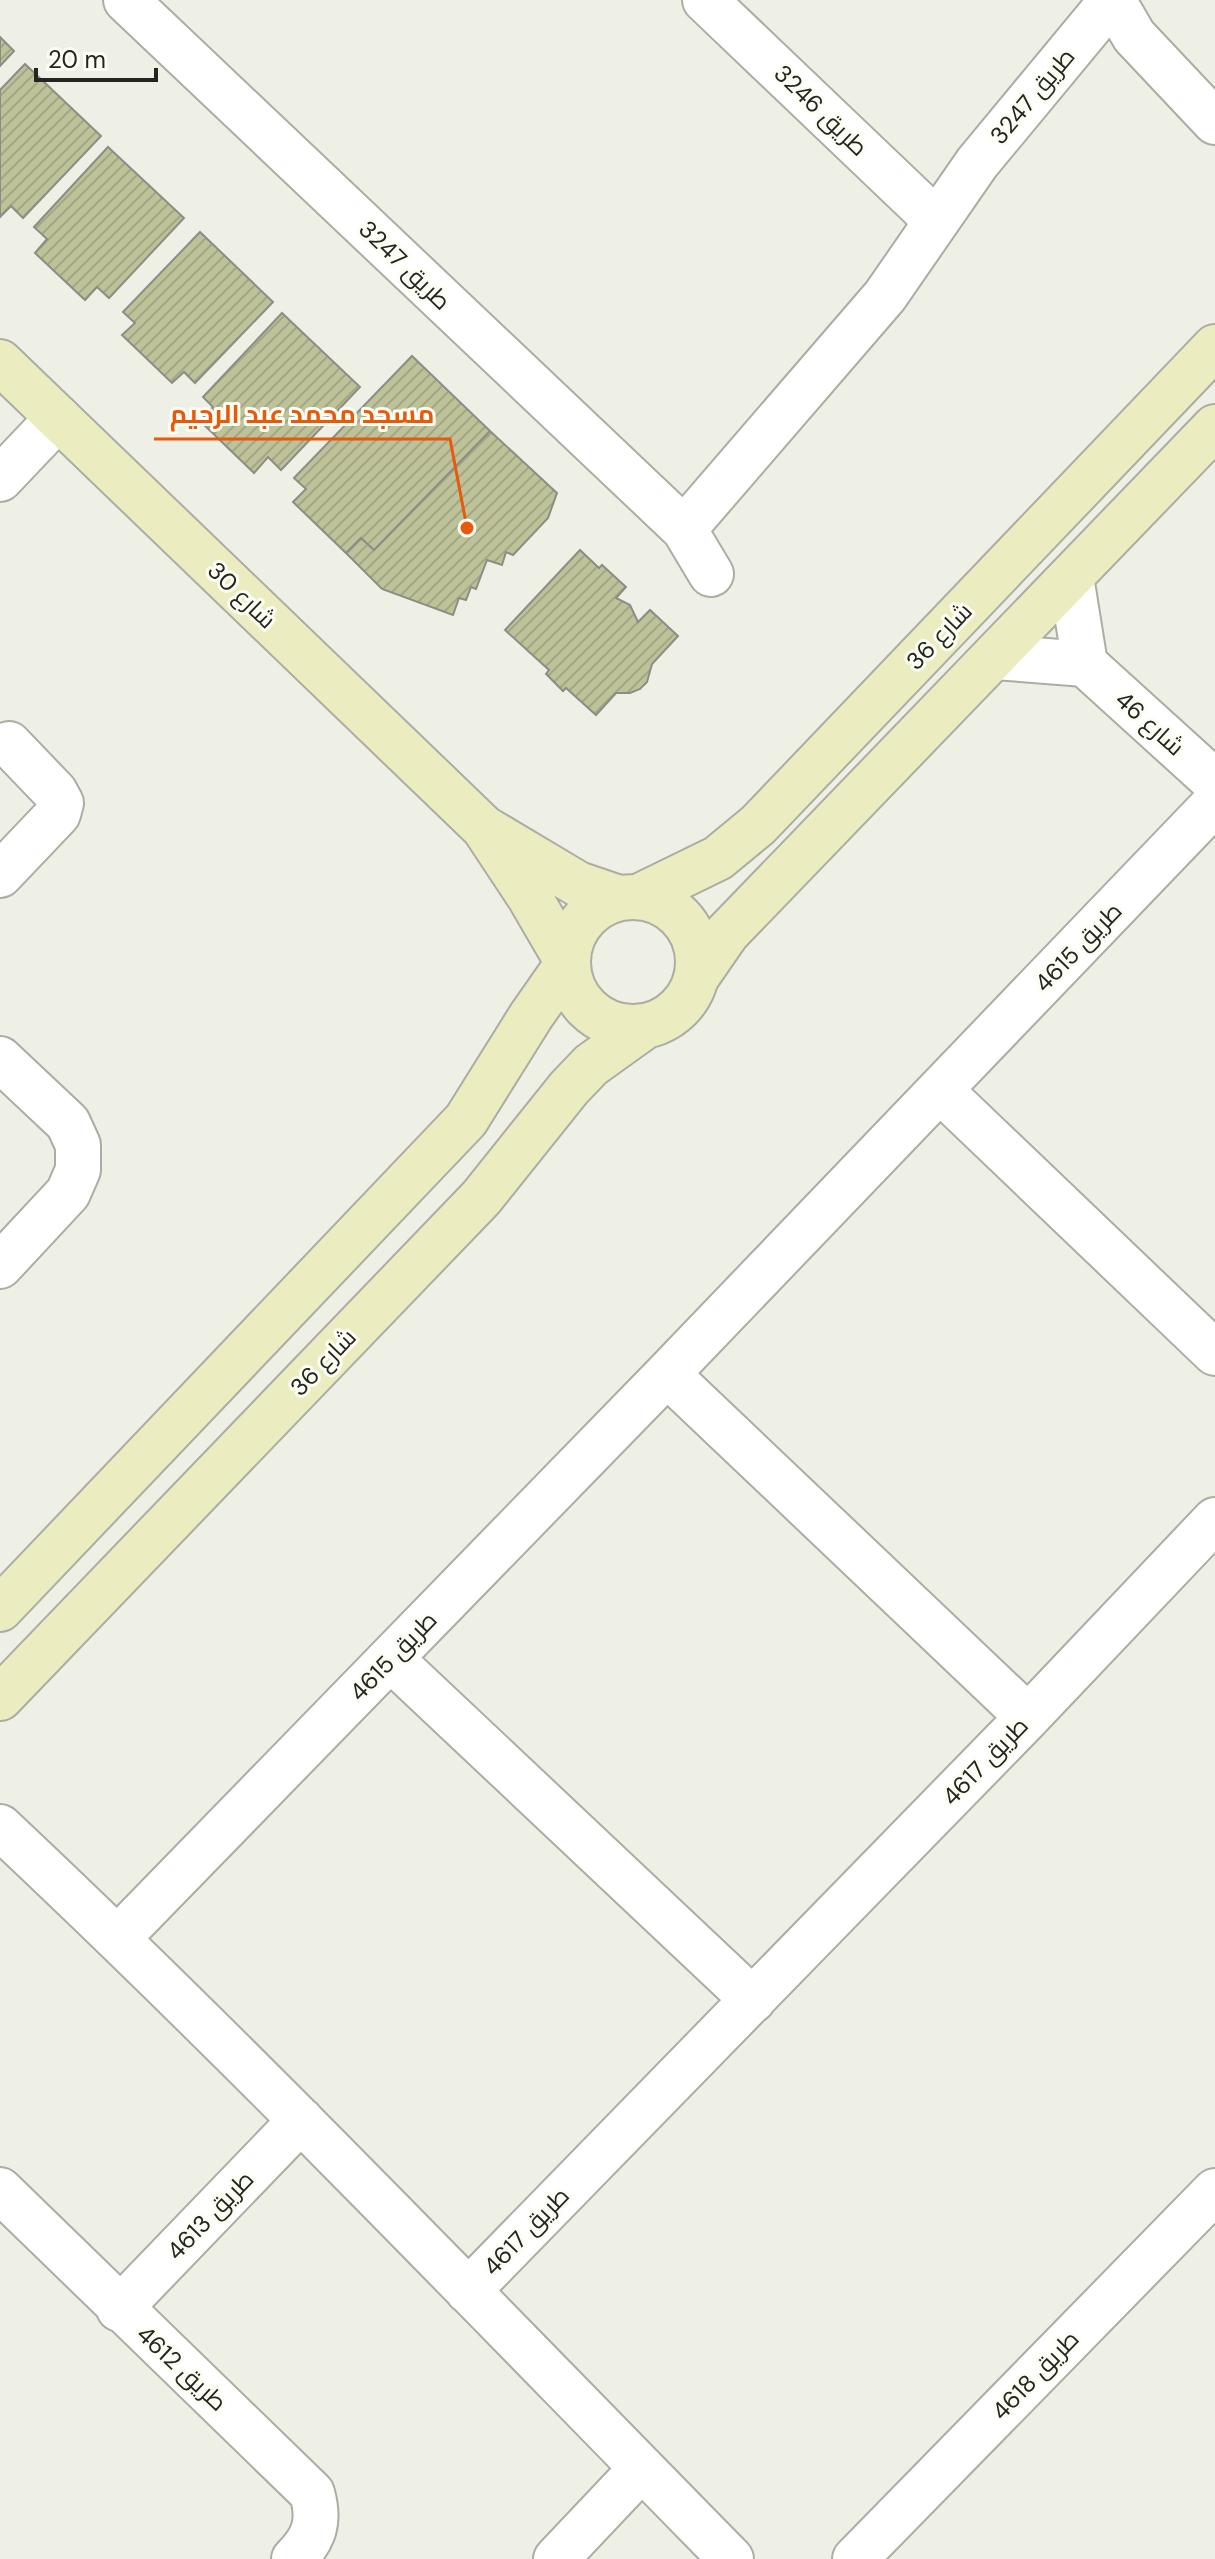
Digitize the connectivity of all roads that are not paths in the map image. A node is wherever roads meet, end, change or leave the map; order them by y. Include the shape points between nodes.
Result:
1 (126, 0) edge
2 (705, 0) edge
3 (1113, 0) edge
4 (1215, 122) edge
5 (934, 223) junction
6 (1215, 347) edge
7 (0, 362) edge
8 (58, 418) junction
9 (1215, 427) edge
10 (0, 479) edge
11 (684, 529) junction
12 (711, 574) dead end
13 (1071, 577) junction
14 (995, 657) junction
15 (1085, 664) junction
16 (9, 744) dead end
17 (1215, 782) edge
18 (1215, 803) edge
19 (484, 828) junction
20 (0, 875) edge
21 (630, 897) junction
22 (568, 963) junction
23 (698, 975) junction
24 (644, 1027) junction
25 (0, 1059) edge
26 (941, 1091) junction
27 (0, 1266) edge
28 (1215, 1353) edge
29 (667, 1374) junction
30 (1215, 1520) edge
31 (0, 1609) edge
32 (391, 1659) junction
33 (0, 1698) edge
34 (1028, 1717) junction
35 (0, 1827) edge
36 (118, 1938) junction
37 (753, 2000) junction
38 (301, 2120) junction
39 (0, 2190) edge
40 (1215, 2191) edge
41 (468, 2291) junction
42 (119, 2309) junction
43 (642, 2468) junction
44 (294, 2559) edge
45 (556, 2559) edge
46 (731, 2559) edge
47 (855, 2559) edge

1 - 11 street, طريق 3247
2 - 5 street, طريق 3246
3 - 4 street via 1134,36
3 - 5 street, طريق 3247 via 977,163
5 - 11 street, طريق 3247 via 885,296
6 - 21 street, شارع 36 via 758,825 718,858
7 - 8 street, شارع 30
8 - 10 street
8 - 19 street, شارع 30
9 - 13 street
11 - 12 street, طريق 3247
13 - 14 street
13 - 15 street
14 - 15 street
14 - 23 street via 727,933
15 - 17 street, شارع 46
16 - 20 street via 59,797 61,809
18 - 26 street, طريق 4615
19 - 21 street, شارع 30 via 578,884
19 - 22 street, شارع 30
21 - 22 street via 598,906 582,921 571,941
21 - 23 street via 656,900 681,916 697,944
22 - 24 street via 570,981 591,1012 606,1022
22 - 31 street via 466,1120
23 - 24 street via 678,1009
24 - 33 street, شارع 36 via 576,1080 481,1198
25 - 27 street via 68,1123 78,1145 78,1170 68,1193
26 - 28 street
26 - 29 street, طريق 4615
29 - 32 street, طريق 4615
29 - 34 street
30 - 34 street, طريق 4617
32 - 36 street, طريق 4615
32 - 37 street
34 - 37 street, طريق 4617
35 - 36 street
36 - 38 street
37 - 41 street, طريق 4617
38 - 41 street
38 - 42 street, طريق 4613
39 - 42 street, طريق 4612
40 - 47 street, طريق 4618
41 - 43 street
42 - 44 street, طريق 4612 via 312,2493 316,2529
43 - 45 street
43 - 46 street

